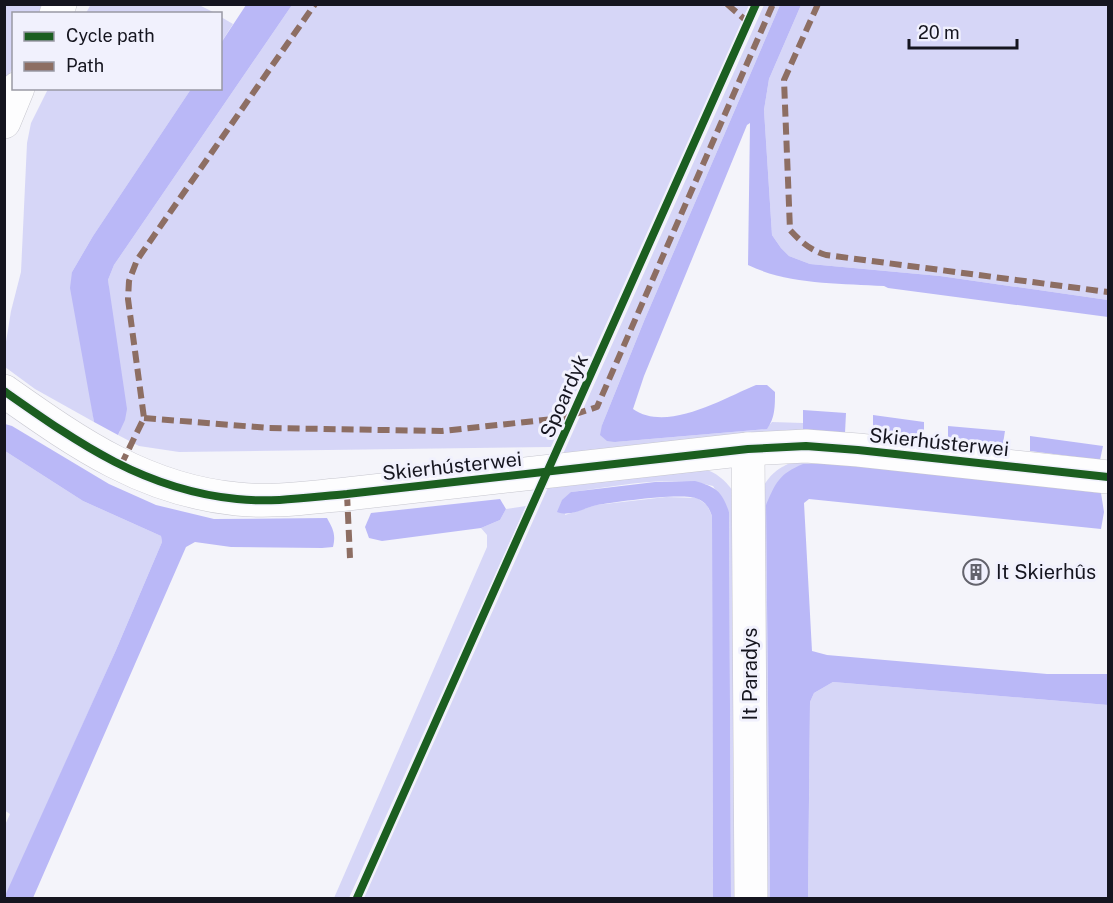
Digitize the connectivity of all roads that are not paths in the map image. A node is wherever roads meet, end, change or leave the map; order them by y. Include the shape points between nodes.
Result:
1 (17, 90) edge
2 (4, 122) edge
3 (4, 391) edge
4 (748, 449) junction
5 (1108, 477) edge
6 (751, 898) edge

1 - 2 street
3 - 4 street, Skierhústerwei via 69,436 121,465 180,487 238,499 347,494
4 - 5 street, Skierhústerwei via 858,450
4 - 6 street, It Paradys

